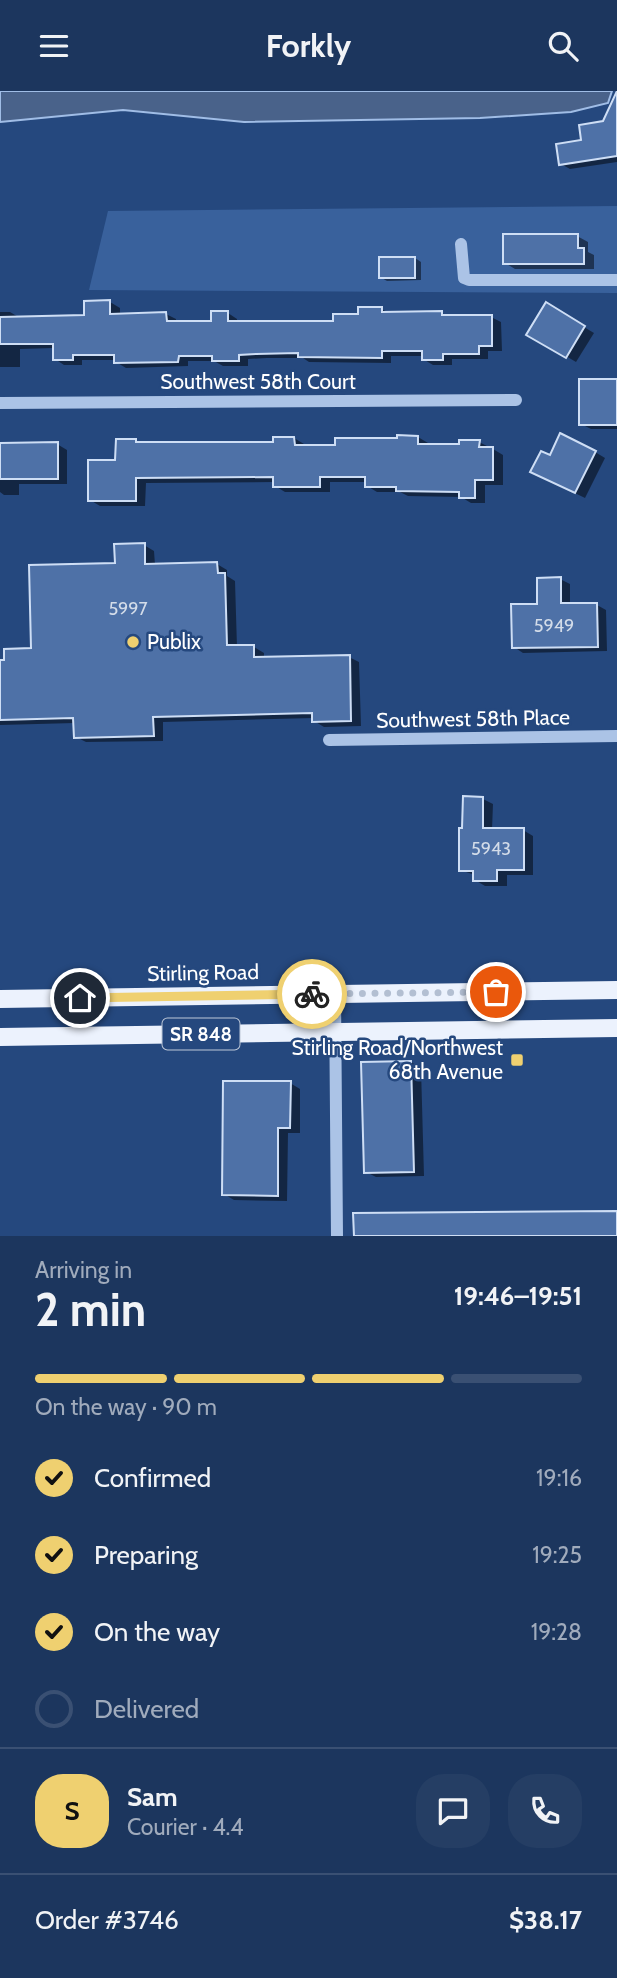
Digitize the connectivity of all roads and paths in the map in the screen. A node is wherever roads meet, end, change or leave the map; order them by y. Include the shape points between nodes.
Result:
1 (461, 244) dead end
2 (617, 280) edge
3 (516, 400) dead end
4 (0, 403) edge
5 (617, 736) edge
6 (329, 740) dead end
7 (617, 990) edge
8 (335, 994) junction
9 (0, 999) edge
10 (617, 1028) edge
11 (335, 1032) junction
12 (0, 1037) edge
13 (337, 1236) edge

1 - 2 street via 462,273 468,280
3 - 4 street, Southwest 58th Court
5 - 6 street, Southwest 58th Place
7 - 8 main road, Stirling Road / SR 848
8 - 9 main road, Stirling Road / SR 848
8 - 11 street
10 - 11 main road, SR 848
11 - 12 main road, SR 848
11 - 13 street

